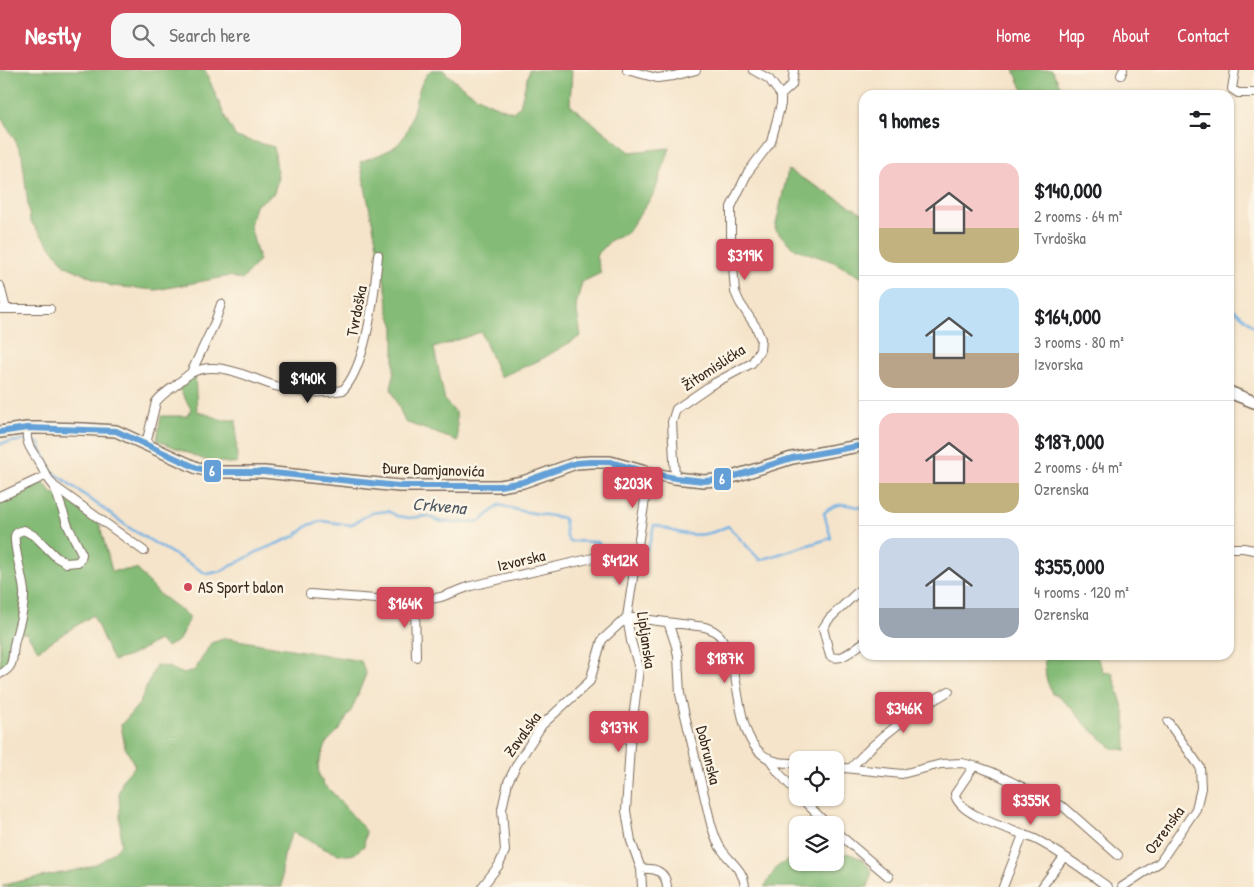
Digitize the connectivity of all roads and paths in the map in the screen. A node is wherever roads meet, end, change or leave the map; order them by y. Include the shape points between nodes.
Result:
1 (627, 70) edge
2 (696, 70) edge
3 (753, 70) edge
4 (794, 70) edge
5 (1235, 70) edge
6 (1234, 90) edge
7 (1234, 90) edge
8 (1254, 93) edge
9 (780, 95) junction
10 (378, 255) dead end
11 (0, 286) edge
12 (221, 304) dead end
13 (50, 308) dead end
14 (3, 309) edge
15 (191, 373) junction
16 (1234, 394) edge
17 (1254, 402) edge
18 (0, 432) edge
19 (27, 436) junction
20 (146, 444) junction
21 (859, 446) edge
22 (649, 473) junction
23 (45, 476) junction
24 (675, 478) junction
25 (54, 486) junction
26 (0, 497) edge
27 (1234, 548) edge
28 (1254, 550) edge
29 (144, 551) dead end
30 (636, 560) junction
31 (859, 591) edge
32 (310, 594) dead end
33 (415, 602) junction
34 (627, 617) junction
35 (668, 622) junction
36 (859, 646) edge
37 (416, 657) dead end
38 (0, 674) edge
39 (949, 691) dead end
40 (1168, 722) dead end
41 (769, 758) junction
42 (789, 763) edge
43 (974, 766) junction
44 (844, 767) edge
45 (851, 768) junction
46 (789, 784) edge
47 (809, 806) edge
48 (819, 816) edge
49 (1023, 835) junction
50 (844, 839) edge
51 (1118, 855) dead end
52 (1064, 857) junction
53 (641, 869) junction
54 (889, 877) dead end
55 (1103, 886) edge
56 (482, 887) edge
57 (642, 887) edge
58 (667, 887) edge
59 (745, 887) edge
60 (1003, 887) edge
61 (1042, 887) edge
62 (1122, 887) edge

1 - 2 street via 658,78
3 - 9 street via 769,79
4 - 9 street via 792,85
5 - 7 street
6 - 8 street
9 - 24 street, Žitomislićka via 781,104 771,142 748,172 731,207 730,239 735,292 756,327 761,339 760,350 752,363 676,409 672,422
10 - 15 street, Tvrdoška via 369,322 361,353 350,383 343,390 312,393 207,368
11 - 14 street
12 - 15 street, Tvrdoška
13 - 14 street
15 - 20 street, Tvrdoška via 156,402
16 - 17 main road
18 - 19 main road, Đure Damjanovića
19 - 20 main road, Đure Damjanovića via 83,428 116,431
19 - 23 street
20 - 22 main road, Đure Damjanovića via 197,468 216,472 264,472 399,486 500,486 523,482 576,463 590,462 610,462
21 - 24 main road, Đure Damjanovića via 792,458 716,480
22 - 24 main road, Đure Damjanovića
22 - 30 street, Lipljanska
23 - 25 street
23 - 26 street
25 - 29 street
25 - 38 street via 82,558 78,562 66,563 36,537 24,530 16,533 24,612 13,660
27 - 28 street
30 - 33 street, Izvorska via 593,558
30 - 34 street, Lipljanska
31 - 36 street via 822,628 832,658 850,653
32 - 33 street, Izvorska
33 - 37 street
34 - 35 street
34 - 53 street, Lipljanska via 639,668 626,811 631,841
34 - 56 street, Zavalska via 602,640 590,681 542,725 517,764 508,782 502,809 505,850 499,865
35 - 41 street via 705,627 716,631 723,639 746,730 762,754
35 - 59 street, Dobrunska via 676,646 680,694 711,824 718,845 739,869
39 - 45 street via 904,719
40 - 62 street, Ozrenska via 1200,767 1201,788 1196,809 1160,862
41 - 42 street
41 - 46 street
43 - 45 street, Ozrenska via 941,764 902,774
43 - 49 street via 955,794 957,801 987,822
43 - 51 street, Ozrenska via 1065,808
44 - 45 street, Ozrenska
47 - 48 street
49 - 52 street
49 - 60 street
50 - 54 street
52 - 55 street
52 - 61 street
53 - 57 street, Lipljanska
53 - 58 street via 662,872

